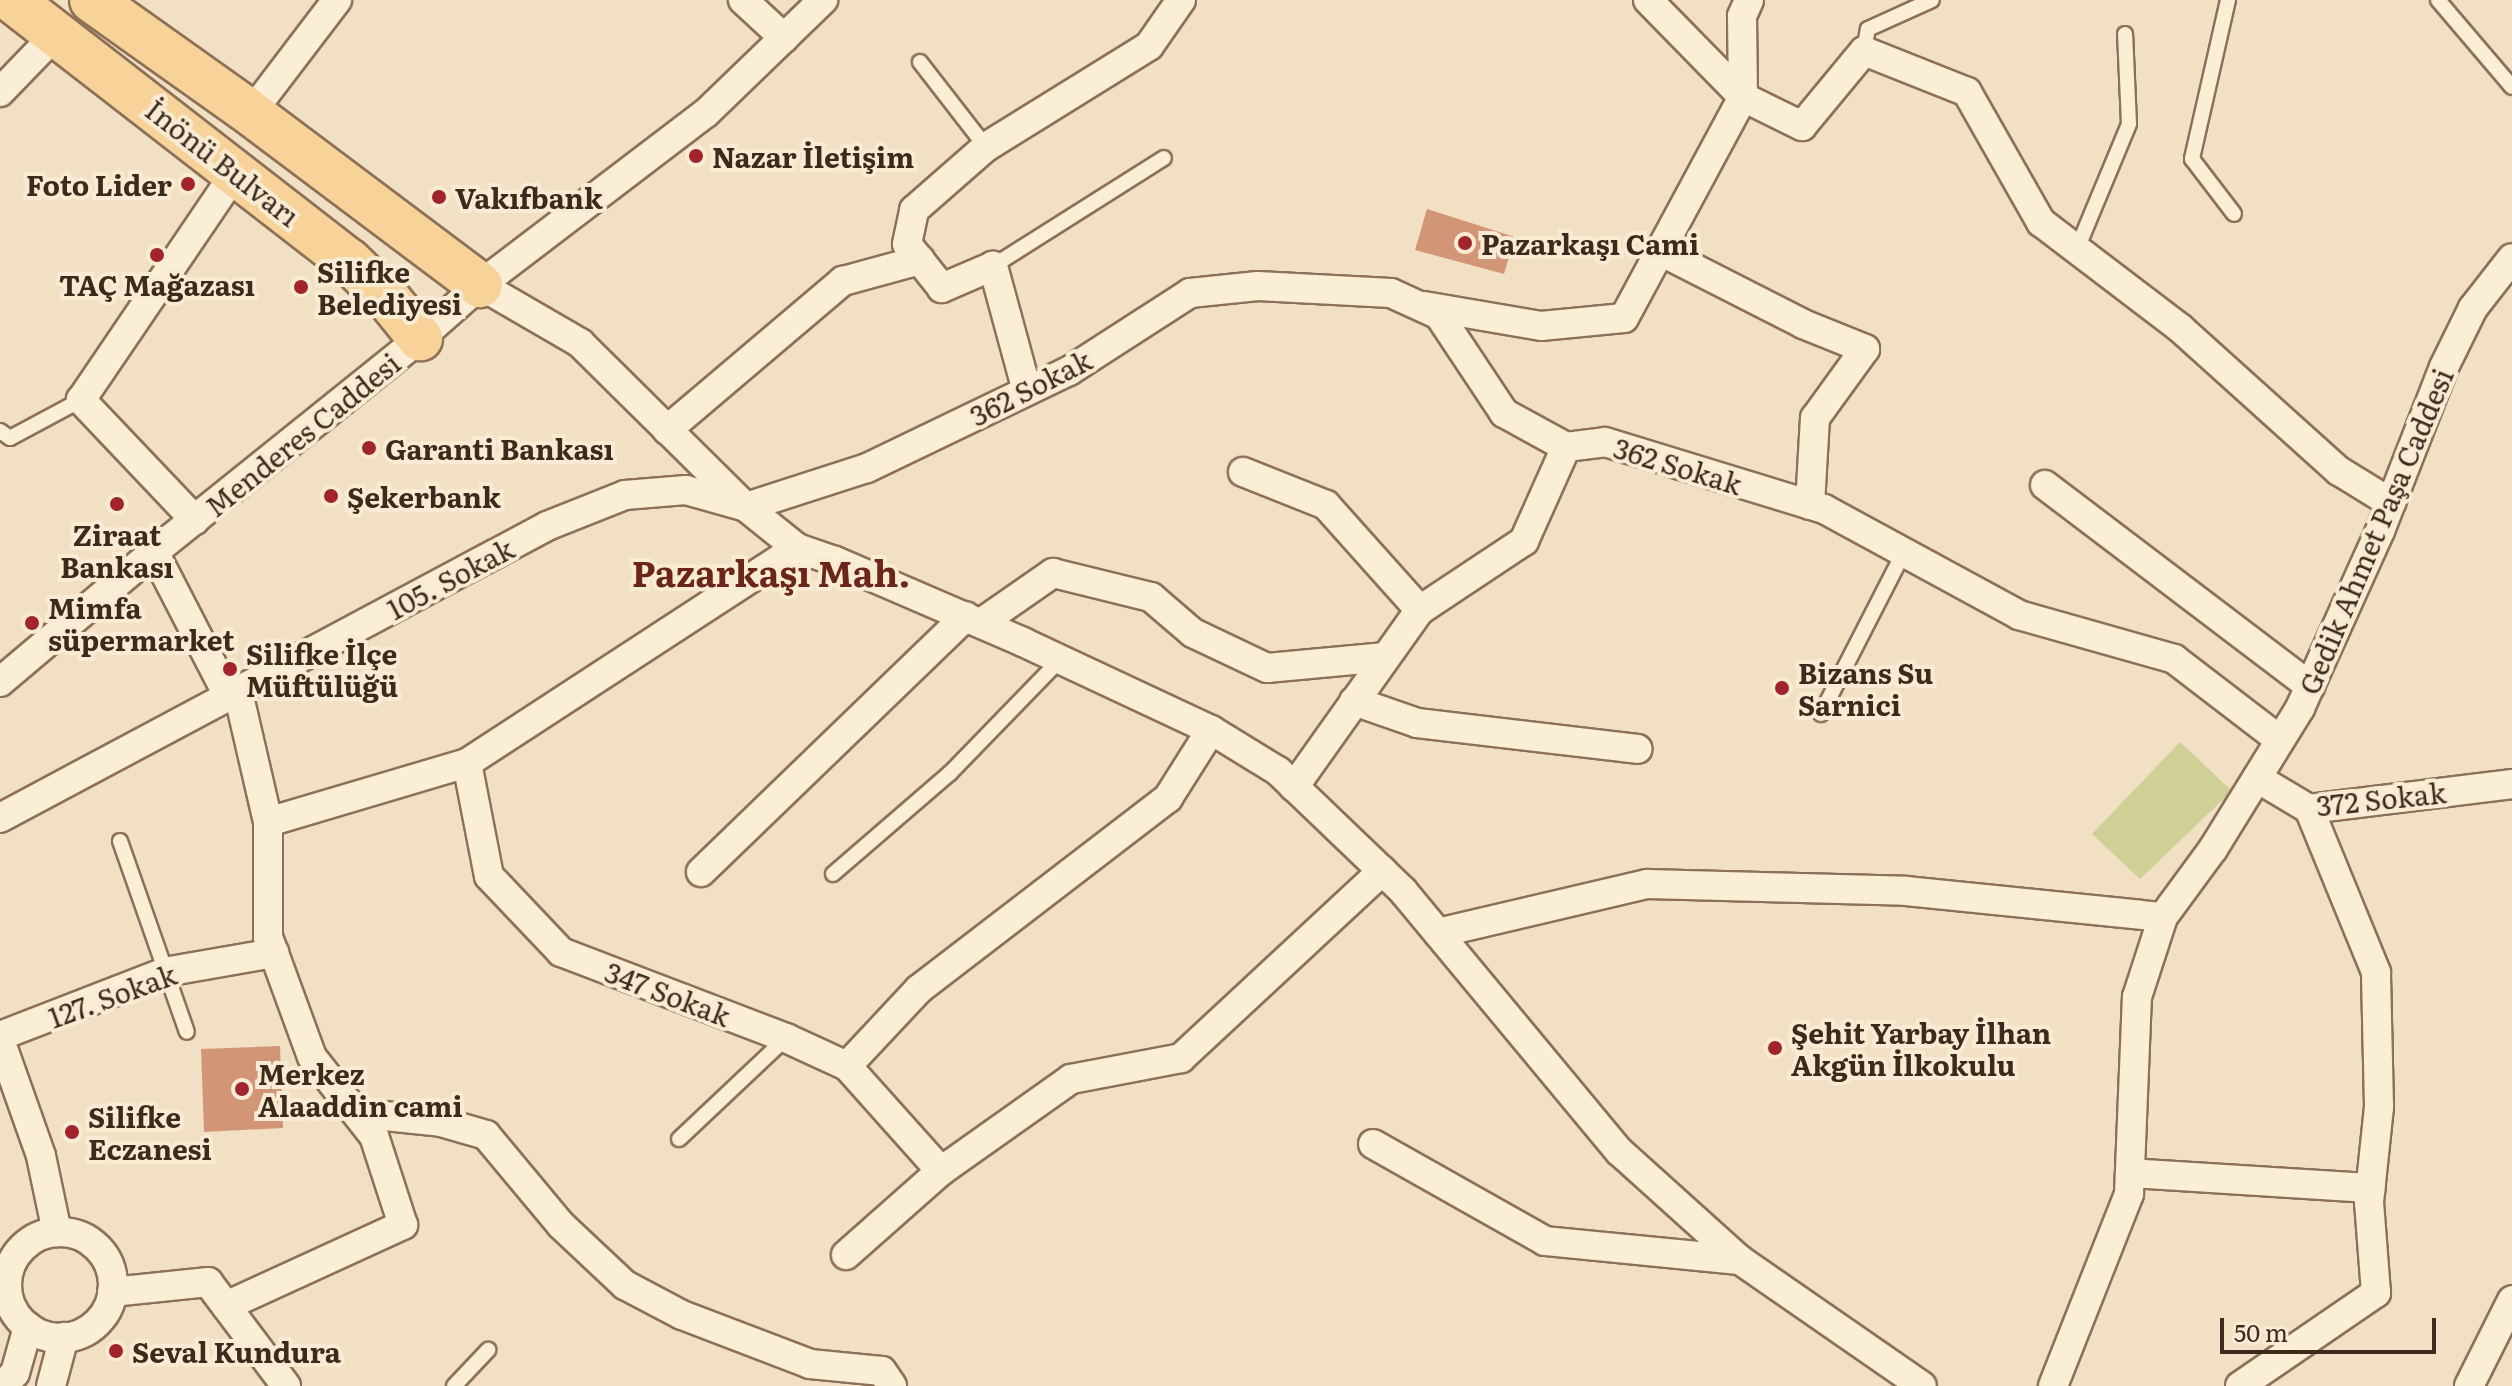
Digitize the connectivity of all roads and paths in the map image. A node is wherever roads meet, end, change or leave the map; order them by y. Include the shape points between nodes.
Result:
1 (12, 0) edge
2 (92, 0) edge
3 (337, 0) edge
4 (743, 0) edge
5 (823, 0) edge
6 (1181, 0) edge
7 (1648, 0) edge
8 (1749, 0) edge
9 (1932, 0) edge
10 (2228, 0) edge
11 (2438, 0) edge
12 (56, 34) junction
13 (2125, 34) dead end
14 (784, 38) junction
15 (1864, 51) junction
16 (920, 62) dead end
17 (2512, 87) edge
18 (0, 92) edge
19 (1743, 97) junction
20 (251, 113) junction
21 (986, 147) junction
22 (1164, 158) dead end
23 (236, 172) junction
24 (2234, 214) dead end
25 (2077, 249) junction
26 (1660, 251) junction
27 (920, 260) junction
28 (2511, 261) edge
29 (993, 266) junction
30 (480, 285) junction
31 (1417, 305) junction
32 (420, 338) junction
33 (1027, 391) junction
34 (81, 400) junction
35 (667, 430) junction
36 (0, 431) edge
37 (1566, 447) junction
38 (1243, 472) dead end
39 (2045, 485) dead end
40 (2391, 503) junction
41 (1810, 505) junction
42 (746, 507) junction
43 (195, 520) junction
44 (797, 548) junction
45 (154, 552) junction
46 (1904, 552) junction
47 (1420, 610) junction
48 (974, 620) junction
49 (1385, 657) junction
50 (1061, 659) junction
51 (0, 682) edge
52 (2310, 686) junction
53 (233, 694) junction
54 (1354, 701) junction
55 (1821, 714) dead end
56 (1211, 730) junction
57 (2280, 740) junction
58 (1637, 749) dead end
59 (467, 763) junction
60 (2257, 778) junction
61 (2512, 784) edge
62 (1294, 787) junction
63 (2309, 809) junction
64 (0, 818) edge
65 (268, 822) junction
66 (120, 841) dead end
67 (1382, 871) junction
68 (701, 872) dead end
69 (833, 874) dead end
70 (2163, 917) junction
71 (1438, 933) junction
72 (274, 953) junction
73 (165, 972) junction
74 (187, 1032) dead end
75 (0, 1038) edge
76 (786, 1038) junction
77 (847, 1066) junction
78 (356, 1113) junction
79 (679, 1139) dead end
80 (1373, 1144) dead end
81 (941, 1171) junction
82 (2130, 1173) junction
83 (2371, 1188) junction
84 (57, 1232) junction
85 (846, 1255) dead end
86 (1740, 1260) junction
87 (4, 1290) edge
88 (112, 1292) junction
89 (2512, 1300) edge
90 (226, 1306) junction
91 (28, 1327) junction
92 (64, 1337) junction
93 (488, 1350) dead end
94 (8, 1379) edge
95 (51, 1386) edge
96 (286, 1386) edge
97 (454, 1386) edge
98 (892, 1386) edge
99 (1922, 1386) edge
100 (2053, 1386) edge
101 (2240, 1386) edge
102 (2469, 1386) edge

1 - 12 main road, İnönü Bulvarı
2 - 20 main road, İnönü Bulvarı
3 - 20 street
4 - 14 street
5 - 14 street, Menderes Caddesi
6 - 21 street via 1149,46
7 - 19 street
8 - 19 street via 1742,16
9 - 15 lane via 1868,29
10 - 24 lane via 2192,159
11 - 17 lane
12 - 18 street
12 - 23 main road, İnönü Bulvarı
13 - 25 lane via 2129,124
14 - 30 street, Menderes Caddesi via 706,113
15 - 19 street via 1802,126
15 - 25 street via 1967,92 2041,222
16 - 21 lane
19 - 26 street
20 - 30 main road, İnönü Bulvarı
21 - 27 street via 914,210 907,244
22 - 29 lane
23 - 32 main road, İnönü Bulvarı via 349,261
23 - 34 street
25 - 40 street via 2180,328 2339,471
26 - 31 street via 1624,318 1541,326
26 - 41 street via 1803,324 1865,349 1815,418
27 - 29 street via 942,288
27 - 35 street via 843,281
28 - 40 street, Gedik Ahmet Paşa Caddesi via 2473,308
29 - 33 street
30 - 32 street, Menderes Caddesi
30 - 35 street via 580,343
31 - 33 street, 362 Sokak via 1391,293 1258,286 1190,293 1069,371
31 - 37 street, 362 Sokak via 1439,315 1504,413
32 - 43 street, Menderes Caddesi
33 - 42 street, 362 Sokak via 867,468
34 - 36 lane via 10,438
34 - 43 street
35 - 42 street
37 - 41 street, 362 Sokak via 1605,442
37 - 47 street via 1524,541
38 - 47 street via 1326,505
39 - 52 street
40 - 52 street, Gedik Ahmet Paşa Caddesi
41 - 46 street, 362 Sokak
42 - 44 street
42 - 53 street, 105. Sokak via 686,490 625,495 547,526
43 - 45 street, Menderes Caddesi
44 - 48 street
44 - 59 street
45 - 51 street, Menderes Caddesi
45 - 53 street
46 - 55 lane
46 - 57 street, 362 Sokak via 2019,615 2174,659
47 - 49 street
48 - 49 street via 1053,573 1151,597 1193,633 1267,668
48 - 50 street
48 - 68 street
49 - 54 street
50 - 56 street
50 - 69 lane via 950,773
52 - 57 street, Gedik Ahmet Paşa Caddesi
53 - 64 street, 105. Sokak
53 - 65 street
54 - 58 street via 1417,723
54 - 62 street
56 - 62 street via 1278,771
56 - 77 street via 1168,798 919,989
57 - 60 street, Gedik Ahmet Paşa Caddesi
59 - 65 street
59 - 76 street, 347 Sokak via 489,876 561,952
60 - 63 street, 372 Sokak
60 - 70 street, Gedik Ahmet Paşa Caddesi
61 - 63 street, 372 Sokak
62 - 67 street
63 - 83 street via 2376,972 2379,1107
65 - 72 street via 268,937
66 - 73 lane
67 - 71 street
67 - 81 street via 1181,1058 1071,1079
70 - 71 street via 1906,891 1647,884
70 - 82 street, Gedik Ahmet Paşa Caddesi via 2137,997
71 - 86 street via 1620,1152
72 - 73 street, 127. Sokak
72 - 78 street via 312,1057
73 - 74 lane
73 - 75 street, 127. Sokak
75 - 84 street via 41,1156
76 - 77 street, 347 Sokak
76 - 79 lane
77 - 81 street, 347 Sokak
78 - 90 street via 374,1136 403,1225
78 - 98 street via 441,1122 486,1135 561,1225 625,1285 682,1315 810,1364 882,1371
80 - 86 street via 1545,1241
81 - 85 street
82 - 83 street
82 - 100 street, Gedik Ahmet Paşa Caddesi via 2129,1194
83 - 101 street via 2376,1293
84 - 87 street via 32,1240 13,1259
84 - 88 street via 90,1241 102,1253 110,1268
86 - 99 street
87 - 91 street
88 - 90 street via 208,1282
88 - 92 street via 101,1318 89,1329
89 - 102 street
90 - 96 street
91 - 92 street
91 - 94 street
92 - 95 street
93 - 97 lane

